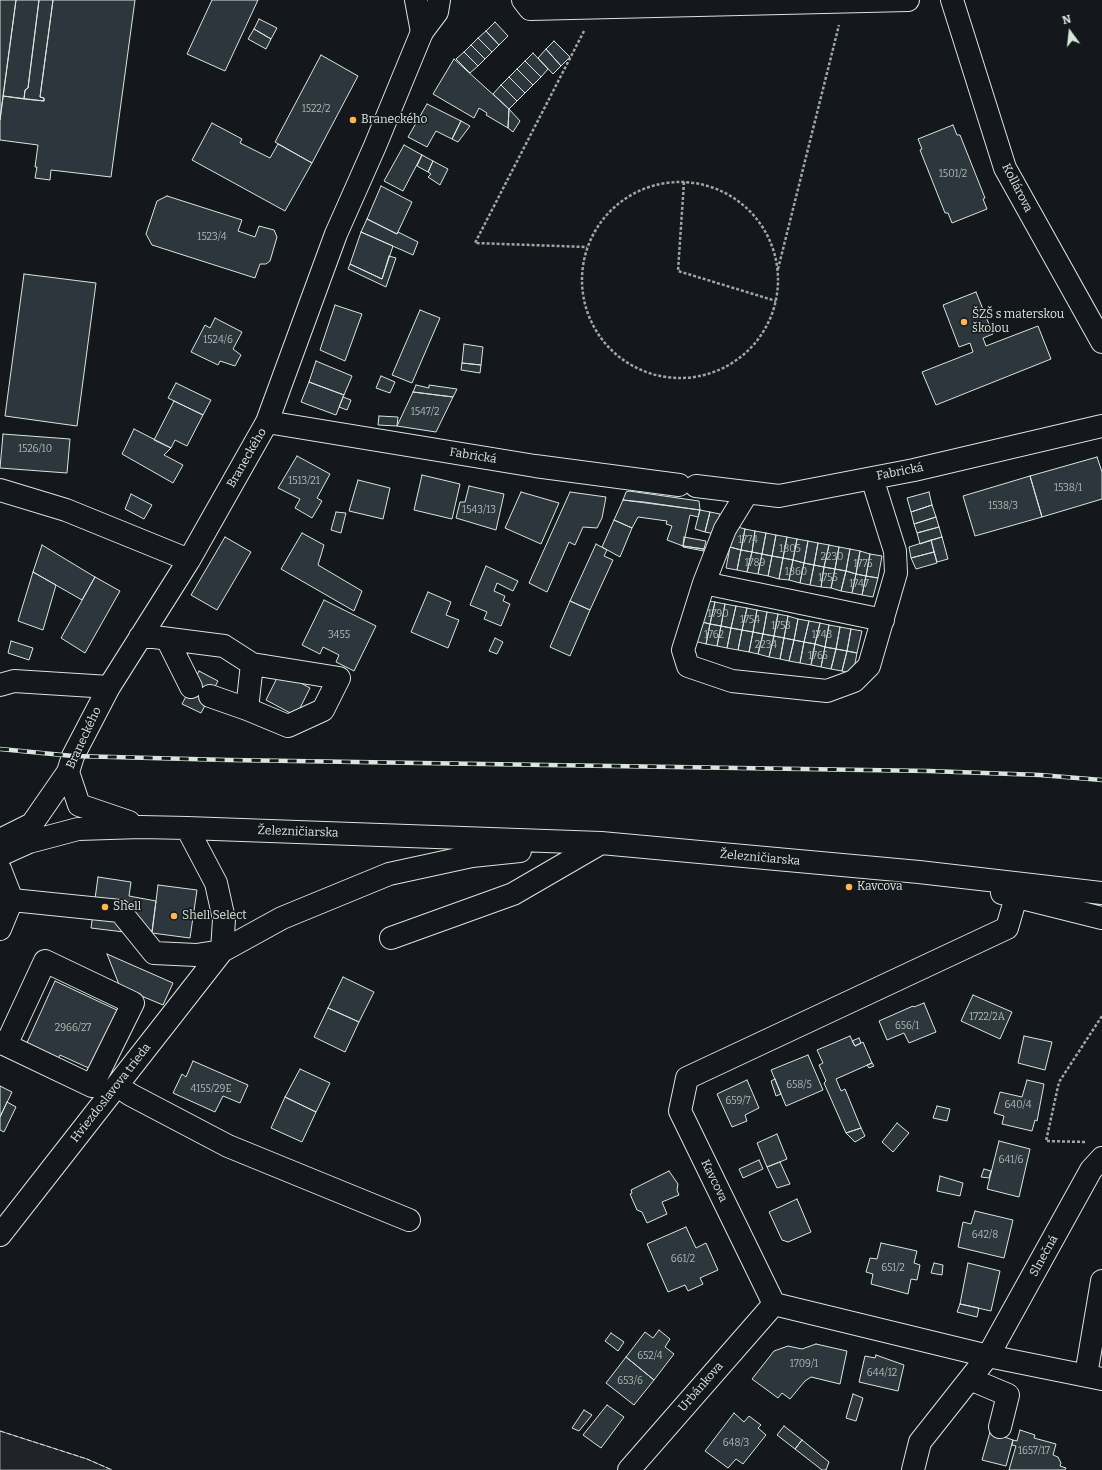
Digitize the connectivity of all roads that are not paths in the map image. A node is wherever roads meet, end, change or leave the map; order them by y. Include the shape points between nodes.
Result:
1 (416, 0) edge
2 (439, 0) edge
3 (523, 0) edge
4 (908, 0) edge
5 (952, 0) edge
6 (422, 32) junction
7 (1102, 342) edge
8 (267, 422) junction
9 (1102, 426) edge
10 (872, 478) junction
11 (0, 490) edge
12 (747, 493) junction
13 (189, 560) junction
14 (704, 583) junction
15 (883, 620) junction
16 (140, 637) junction
17 (167, 639) junction
18 (252, 664) junction
19 (0, 685) edge
20 (108, 687) junction
21 (247, 709) junction
22 (68, 772) junction
23 (141, 827) junction
24 (187, 828) junction
25 (0, 840) edge
26 (601, 843) junction
27 (0, 855) edge
28 (0, 869) edge
29 (919, 872) junction
30 (1102, 893) edge
31 (1016, 897) junction
32 (12, 900) junction
33 (1102, 918) edge
34 (0, 929) edge
35 (391, 938) dead end
36 (222, 951) junction
37 (3, 1044) edge
38 (117, 1086) junction
39 (1102, 1158) edge
40 (409, 1220) dead end
41 (0, 1236) edge
42 (1102, 1281) edge
43 (774, 1304) junction
44 (988, 1356) junction
45 (1094, 1377) edge
46 (970, 1379) junction
47 (1000, 1427) dead end
48 (628, 1470) edge
49 (913, 1470) edge

1 - 6 street
2 - 6 street, Braneckého via 437,12
3 - 4 street via 530,9
5 - 7 street, Kollárova via 1005,168
6 - 8 street, Braneckého via 336,234
8 - 12 street, Fabrická via 535,466
8 - 13 street, Braneckého
9 - 10 street, Fabrická
10 - 12 street, Fabrická via 779,496
10 - 15 street via 895,551 896,572
11 - 13 street via 66,510
12 - 14 street via 725,529
13 - 16 street, Braneckého
14 - 15 street
14 - 15 street via 683,650 688,666 732,681 827,691 854,681 869,666
16 - 17 street
16 - 20 street, Braneckého
17 - 18 street via 224,646
17 - 21 street via 200,691
18 - 21 street
18 - 21 street via 339,678 323,710 288,726
19 - 20 street via 14,682
20 - 22 street, Braneckého via 73,756
22 - 23 street via 79,805
22 - 25 street, Braneckého via 32,824
23 - 24 street, Železničiarska
23 - 27 street, Železničiarska via 78,829 29,842
24 - 26 street, Železničiarska
24 - 36 street via 216,883 224,919
26 - 29 street, Železničiarska
26 - 35 street via 513,894
26 - 36 street, Železničiarska via 472,856 389,874 282,918
28 - 32 street
29 - 30 street, Železničiarska
29 - 31 street, Železničiarska
31 - 33 street, Železničiarska
31 - 43 street, Kavcova via 1007,928 687,1078 680,1111
32 - 34 street
32 - 36 street via 120,911 154,953 196,955
36 - 38 street, Hviezdoslavova trieda
37 - 37 street via 92,1086 133,1003 45,961
38 - 40 street via 228,1146
38 - 41 street, Hviezdoslavova trieda
39 - 44 street, Slnečná via 1091,1170
42 - 45 street
43 - 44 street
43 - 48 street, Urbánkova
44 - 45 street
44 - 46 street, Slnečná
46 - 47 street via 1008,1395
46 - 49 street, Slnečná via 920,1442

